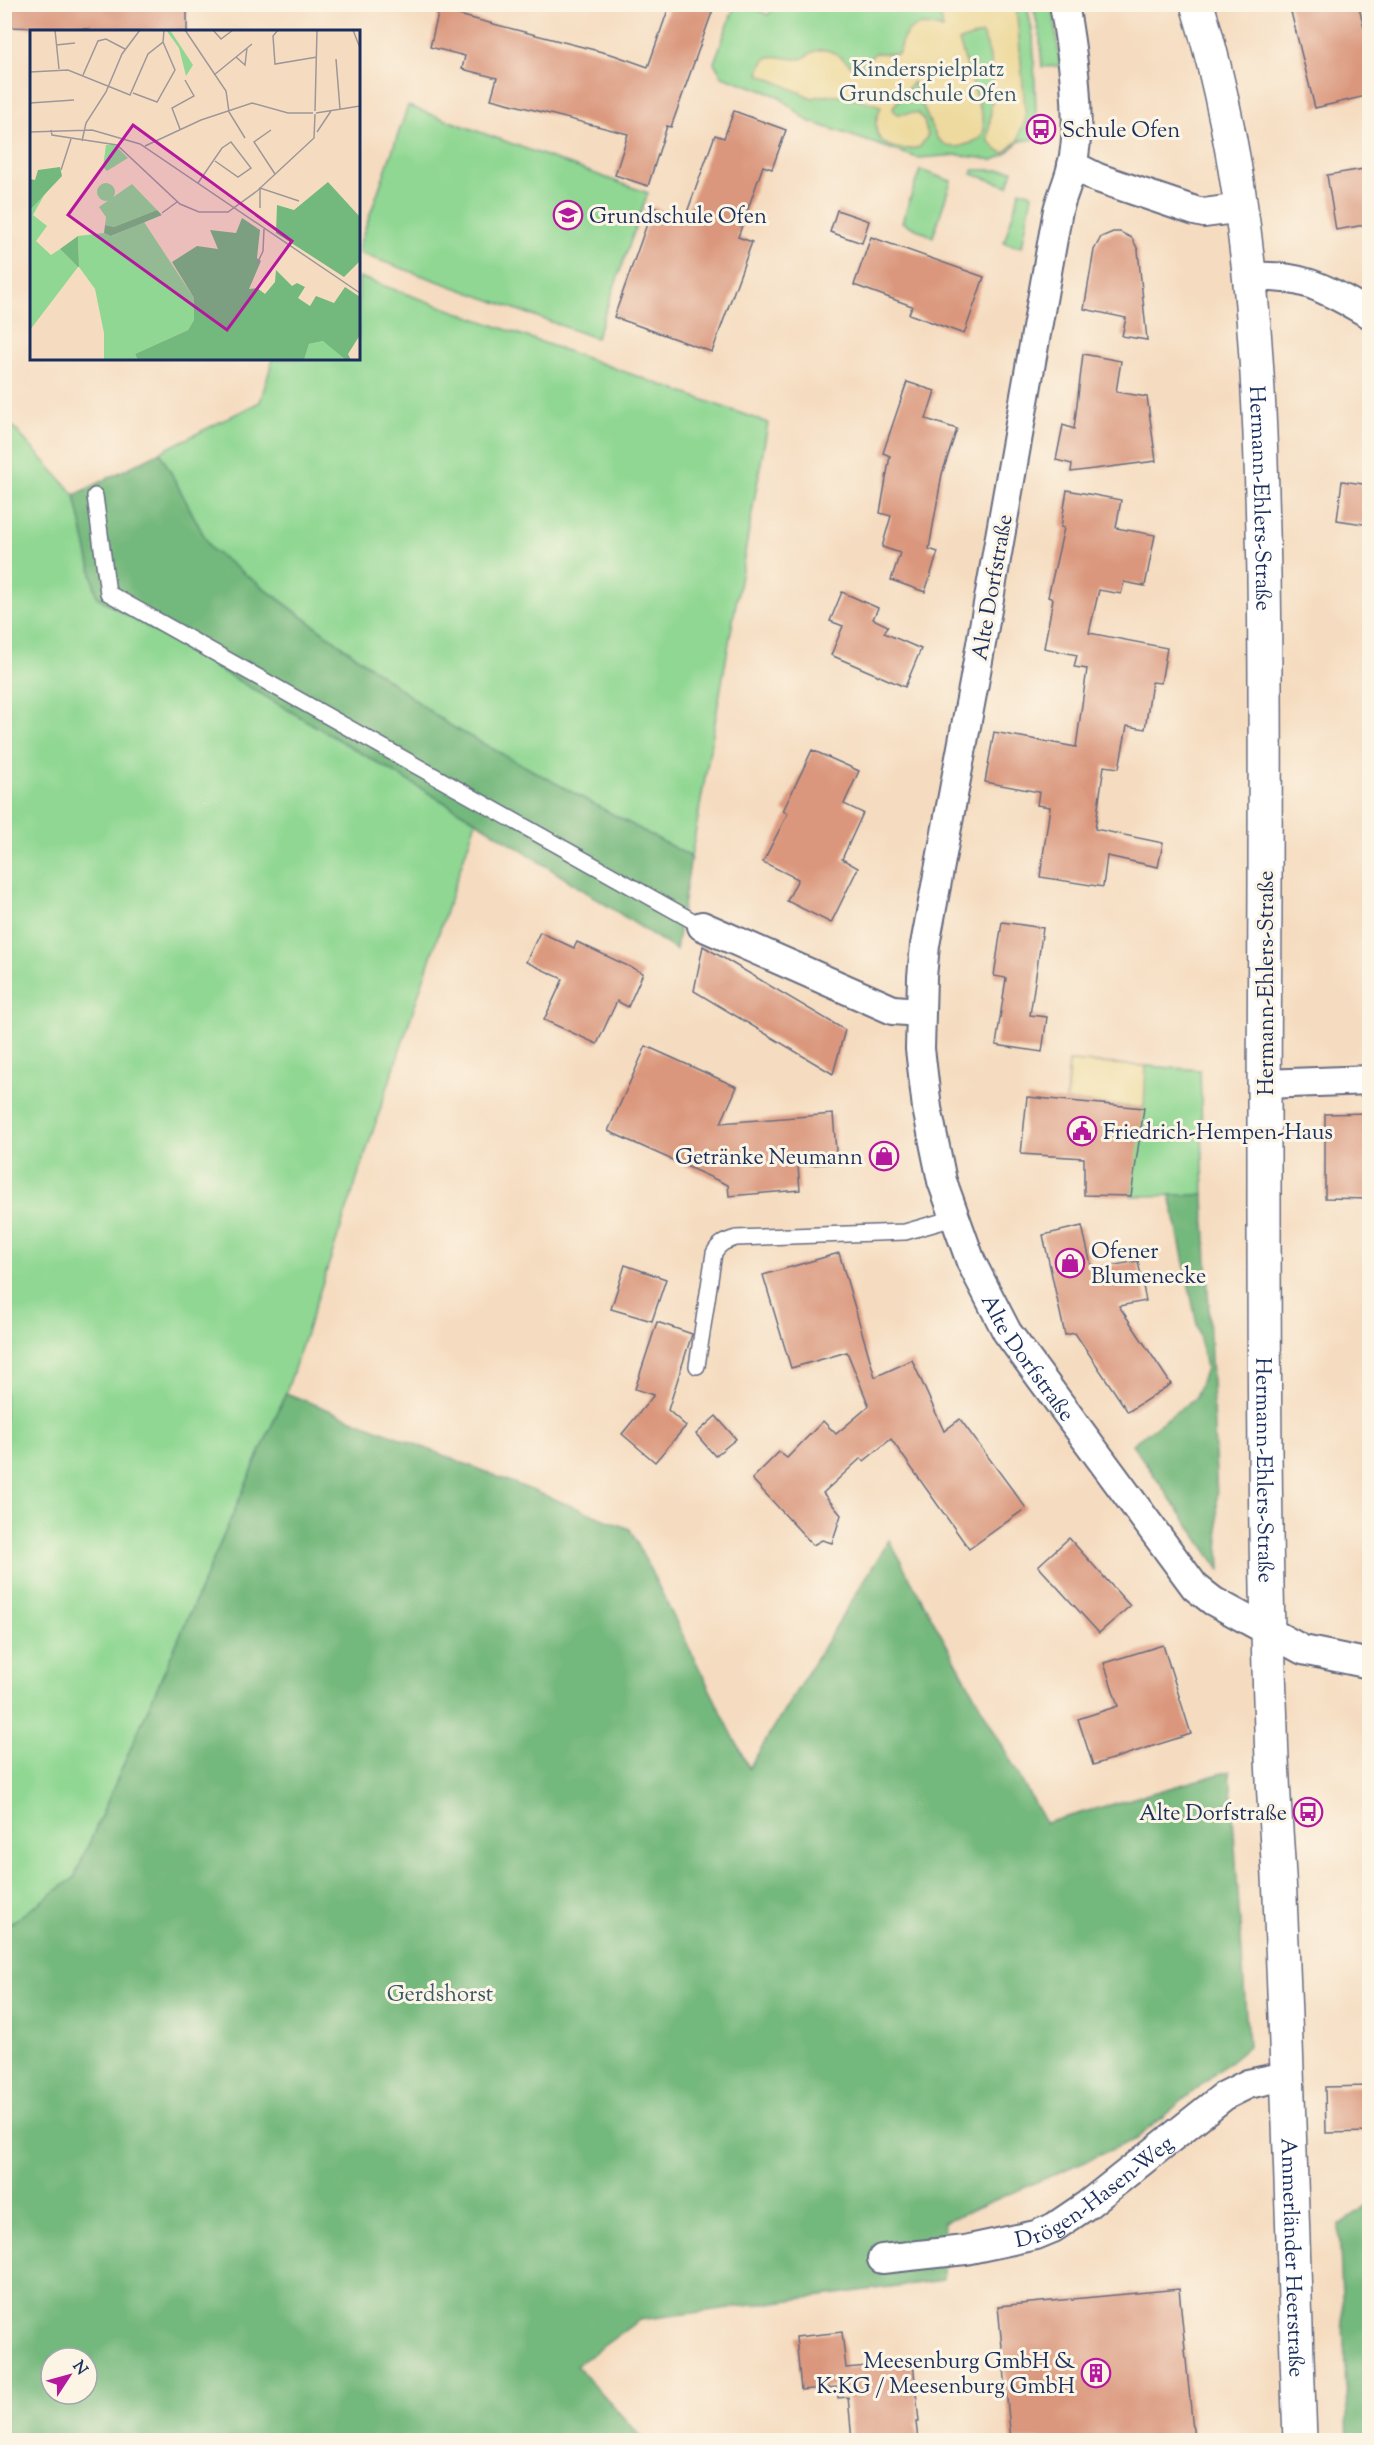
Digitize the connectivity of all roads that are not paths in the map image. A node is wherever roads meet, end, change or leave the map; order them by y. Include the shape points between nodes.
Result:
1 (1064, 4) edge
2 (1197, 4) edge
3 (1072, 165) junction
4 (1242, 208) junction
5 (1251, 277) junction
6 (1370, 314) edge
7 (95, 496) dead end
8 (702, 926) joint
9 (920, 1012) junction
10 (1370, 1080) edge
11 (1264, 1084) junction
12 (954, 1218) junction
13 (697, 1366) dead end
14 (1269, 1632) junction
15 (1370, 1664) edge
16 (1286, 2076) junction
17 (882, 2259) dead end
18 (1300, 2440) edge

1 - 3 street, Alte Dorfstraße via 1076,116
2 - 4 street, Hermann-Ehlers-Straße
3 - 4 street via 1098,178 1195,211
3 - 9 street, Alte Dorfstraße via 1058,210 925,945
4 - 5 street, Hermann-Ehlers-Straße
5 - 6 street via 1286,277 1308,282
5 - 11 street, Hermann-Ehlers-Straße via 1262,442 1267,762
7 - 8 lane via 108,593
8 - 9 street via 893,1010
9 - 12 street, Alte Dorfstraße via 928,1119
10 - 11 street
11 - 14 street, Hermann-Ehlers-Straße via 1264,1465
12 - 13 lane via 905,1232 725,1241 714,1253
12 - 14 street, Alte Dorfstraße via 975,1271 1007,1332 1195,1587
14 - 15 street, Alte Dorfstraße via 1303,1650
14 - 16 street, Hermann-Ehlers-Straße
16 - 17 street, Drögen-Hasen-Weg via 1248,2084 1224,2096 1053,2228 965,2250
16 - 18 street, Ammerländer Heerstraße

